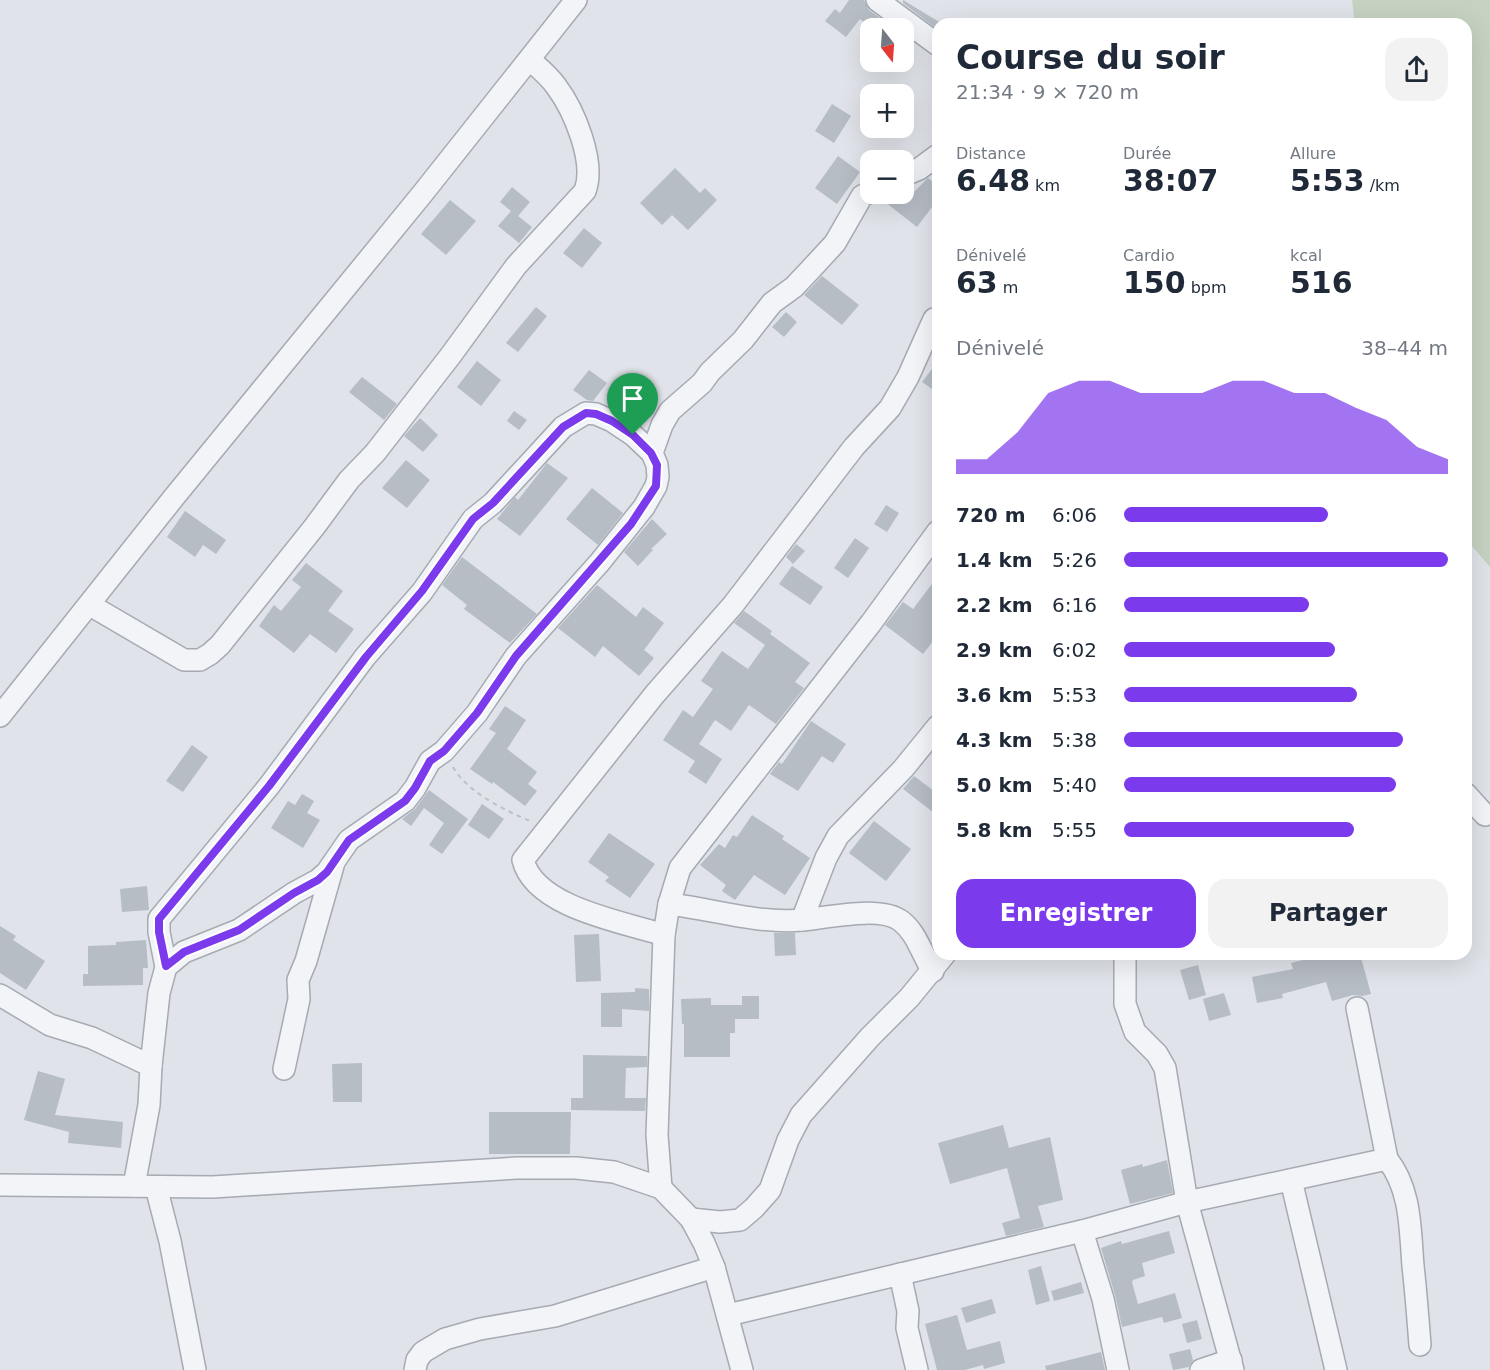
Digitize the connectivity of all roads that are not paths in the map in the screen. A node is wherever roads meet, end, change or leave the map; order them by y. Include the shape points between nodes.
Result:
1 (576, 0) edge
2 (876, 0) edge
3 (932, 41) edge
4 (530, 60) junction
5 (932, 159) edge
6 (914, 171) edge
7 (860, 199) edge
8 (932, 323) edge
9 (651, 453) junction
10 (932, 539) edge
11 (90, 605) junction
12 (0, 716) edge
13 (932, 733) edge
14 (1472, 801) edge
15 (1485, 815) dead end
16 (335, 860) junction
17 (669, 904) junction
18 (802, 920) junction
19 (664, 935) junction
20 (941, 960) edge
21 (1125, 960) edge
22 (166, 966) junction
23 (933, 971) junction
24 (0, 995) edge
25 (1357, 1008) dead end
26 (151, 1066) junction
27 (284, 1069) dead end
28 (1387, 1159) junction
29 (1291, 1180) junction
30 (0, 1185) edge
31 (134, 1186) junction
32 (156, 1187) junction
33 (661, 1188) junction
34 (1187, 1202) junction
35 (691, 1219) junction
36 (1082, 1231) junction
37 (714, 1267) junction
38 (900, 1274) junction
39 (728, 1315) junction
40 (1420, 1345) dead end
41 (1232, 1365) edge
42 (195, 1370) edge
43 (415, 1370) edge
44 (742, 1370) edge
45 (917, 1370) edge
46 (1118, 1370) edge
47 (1201, 1370) edge
48 (1336, 1370) edge

1 - 4 street
2 - 3 street
4 - 11 street
4 - 11 street via 557,87 578,126 589,166 585,191 516,266 375,453 349,480 243,618 210,654 200,660 184,660
5 - 6 street
7 - 9 street via 835,243 794,287 772,303 702,383 670,411
8 - 19 street via 890,408 854,447 733,605 655,694 523,860 534,881 578,910
9 - 16 street via 657,465 656,486 644,507 516,656 477,713 444,751 430,761 405,801 349,840
9 - 22 street via 612,421 586,413 563,427 493,503 473,519 422,591 366,657 269,786 159,919
10 - 17 street via 680,868
11 - 12 street
13 - 18 street via 838,836
14 - 15 street
16 - 22 street via 318,880 239,930 184,952
16 - 27 street via 298,980 299,999
17 - 18 street via 768,920
17 - 19 street
18 - 23 street via 865,913 900,920 915,937
19 - 33 street via 657,1135
20 - 23 street
21 - 34 street via 1125,1004 1135,1032 1165,1068
22 - 26 street
23 - 35 street via 801,1115 770,1190 754,1208 740,1220
24 - 26 street via 50,1025 92,1038
25 - 28 street
26 - 31 street via 149,1105
28 - 29 street
28 - 40 street via 1402,1184 1409,1212
29 - 34 street
29 - 48 street
30 - 31 street
31 - 32 street
32 - 33 street via 576,1168 614,1172
32 - 42 street
33 - 35 street
34 - 36 street
34 - 41 street
35 - 37 street
36 - 38 street
36 - 46 street via 1103,1299
37 - 39 street
37 - 43 street via 555,1316 445,1339 423,1352
38 - 39 street
38 - 45 street
39 - 44 street
41 - 47 street

